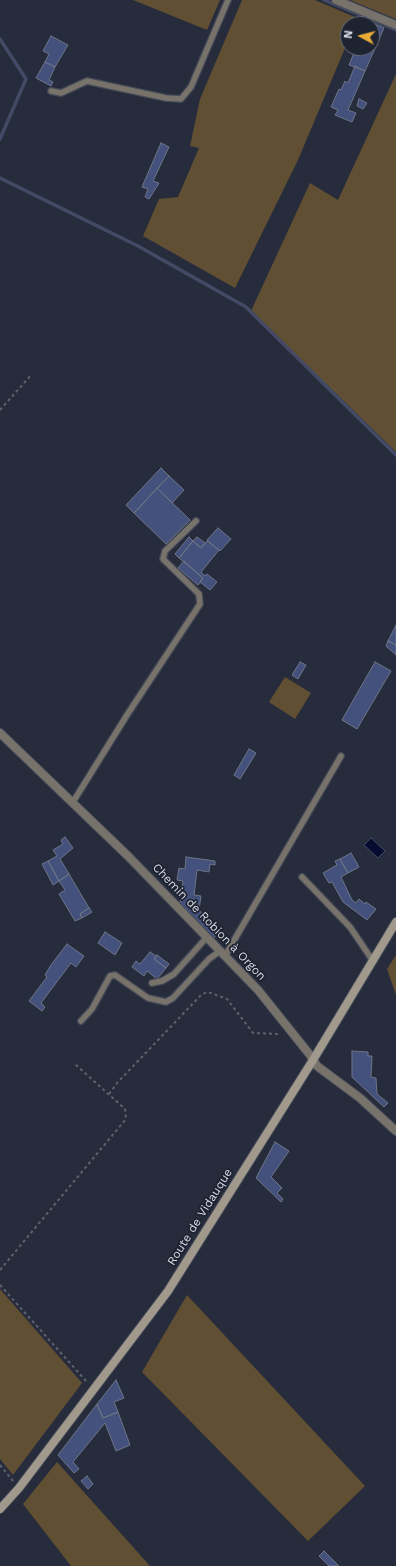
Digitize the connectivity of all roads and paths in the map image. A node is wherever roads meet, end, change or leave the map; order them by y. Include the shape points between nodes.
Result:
1 (228, 0) edge
2 (336, 0) edge
3 (396, 25) edge
4 (51, 91) dead end
5 (32, 374) dead end
6 (0, 410) edge
7 (196, 521) dead end
8 (0, 733) edge
9 (341, 756) dead end
10 (73, 802) junction
11 (302, 877) dead end
12 (396, 922) edge
13 (207, 938) junction
14 (223, 953) junction
15 (373, 961) junction
16 (152, 983) dead end
17 (81, 1021) dead end
18 (292, 1033) junction
19 (311, 1057) junction
20 (75, 1064) dead end
21 (109, 1094) junction
22 (396, 1131) edge
23 (0, 1270) edge
24 (0, 1285) edge
25 (93, 1389) junction
26 (0, 1465) edge
27 (19, 1488) junction
28 (0, 1509) edge

1 - 4 lane via 191,87 181,99 87,82 61,93
2 - 3 street
5 - 6 path
7 - 10 lane via 166,551 163,559 199,594 200,604
8 - 10 street, Chemin de Robion à Orgon
9 - 14 lane
10 - 13 street, Chemin de Robion à Orgon
11 - 15 lane via 350,928
12 - 15 street, Route de Vidauque
13 - 14 street, Chemin de Robion à Orgon
13 - 16 lane via 174,974
14 - 17 lane via 209,959 173,998 166,1002 148,998 115,975 110,976 92,1009
14 - 18 street, Chemin de Robion à Orgon via 258,990
15 - 19 street, Route de Vidauque
18 - 19 street, Chemin de Robion à Orgon
18 - 21 path via 253,1033 227,999 208,992 202,994
19 - 22 street, Chemin de Robion à Orgon via 317,1066 360,1098
19 - 25 street, Route de Vidauque via 168,1291
20 - 21 path
21 - 23 path via 125,1109 126,1119
24 - 25 path
25 - 27 street, Route de Vidauque
26 - 27 path
27 - 28 street, Route de Vidauque

